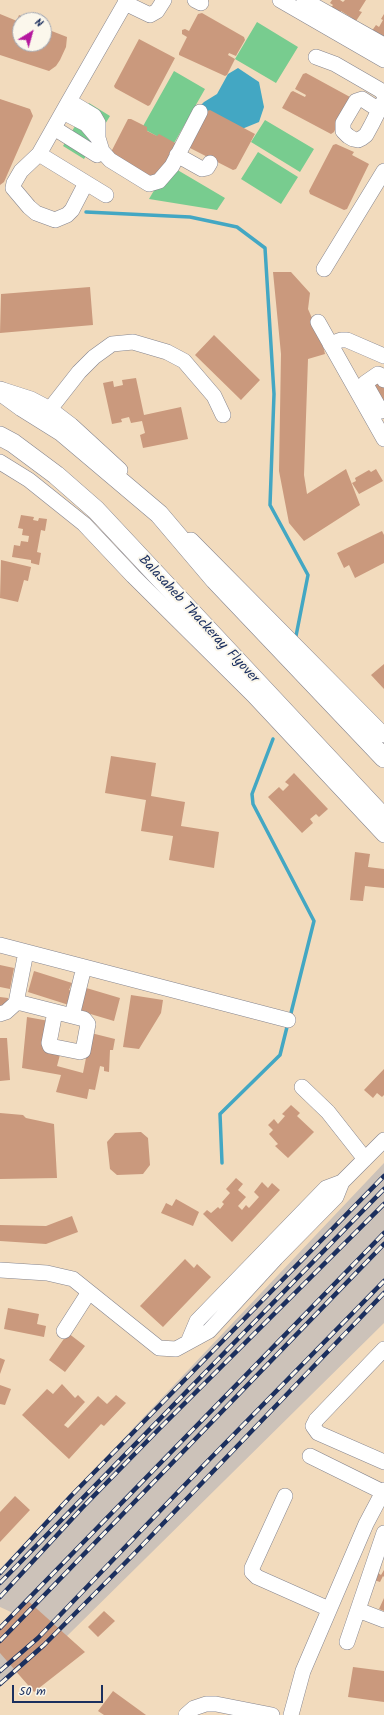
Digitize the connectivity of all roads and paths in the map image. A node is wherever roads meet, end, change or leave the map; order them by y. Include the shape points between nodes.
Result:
1 (164, 0) edge
2 (280, 0) edge
3 (126, 1) edge
4 (310, 8) edge
5 (384, 45) edge
6 (316, 57) dead end
7 (384, 60) edge
8 (384, 94) edge
9 (382, 105) edge
10 (66, 106) junction
11 (200, 112) dead end
12 (54, 128) junction
13 (378, 128) edge
14 (39, 154) junction
15 (97, 155) dead end
16 (177, 156) junction
17 (200, 161) dead end
18 (384, 171) edge
19 (86, 183) junction
20 (106, 195) dead end
21 (324, 269) dead end
22 (318, 322) dead end
23 (330, 344) junction
24 (384, 356) edge
25 (384, 380) edge
26 (0, 390) edge
27 (50, 409) junction
28 (379, 413) edge
29 (223, 415) dead end
30 (0, 436) edge
31 (384, 439) edge
32 (0, 462) edge
33 (384, 735) edge
34 (384, 758) edge
35 (384, 818) edge
36 (384, 835) edge
37 (0, 945) edge
38 (26, 952) junction
39 (84, 967) junction
40 (16, 1003) junction
41 (55, 1012) junction
42 (0, 1014) edge
43 (72, 1016) junction
44 (288, 1020) dead end
45 (302, 1088) dead end
46 (384, 1140) edge
47 (365, 1159) junction
48 (0, 1270) edge
49 (89, 1292) junction
50 (64, 1331) dead end
51 (384, 1349) edge
52 (310, 1456) dead end
53 (384, 1462) edge
54 (384, 1491) edge
55 (285, 1496) dead end
56 (384, 1534) edge
57 (329, 1609) junction
58 (358, 1610) junction
59 (384, 1620) edge
60 (347, 1642) dead end
61 (190, 1711) edge
62 (272, 1715) edge
63 (291, 1715) edge

1 - 3 street via 157,11 150,15
2 - 4 street
3 - 10 street
4 - 5 street
4 - 7 street
6 - 8 street via 335,64
9 - 13 street
9 - 13 street via 358,99 342,127 348,136 358,140
10 - 12 street
10 - 16 street via 94,116 98,123 98,138 102,151 110,160 149,184 159,181
11 - 16 street
12 - 14 street
12 - 15 street
14 - 19 street
14 - 19 street via 21,171 13,188 36,213 55,220 67,215
16 - 17 street
18 - 21 street
19 - 20 street
22 - 23 street
23 - 24 street via 347,340
23 - 28 street
25 - 28 street via 378,374 365,383
26 - 27 street via 32,399
26 - 34 main road via 62,432 159,514 215,580
27 - 29 street via 94,357 112,344 133,342 167,352 184,361 214,396
27 - 33 street via 71,424 158,507
28 - 31 street
30 - 35 main road, Balasaheb Thackeray Flyover via 56,475 96,510
32 - 36 street via 29,480 84,524 253,695
37 - 38 street
38 - 39 street
38 - 40 street
39 - 43 street
39 - 44 street
40 - 41 street
40 - 42 street
41 - 43 street
41 - 43 street via 50,1046 80,1052 84,1048 88,1024 84,1019
45 - 47 street via 328,1112
46 - 47 street
47 - 49 street via 342,1182 326,1188 305,1219 250,1276 209,1330 176,1349 159,1348
48 - 49 street via 47,1273 73,1280
49 - 50 street
51 - 53 street via 313,1426 318,1433
52 - 54 street
54 - 57 street via 366,1524
55 - 57 street via 252,1572 257,1577
56 - 58 street
57 - 63 street via 303,1671
58 - 59 street
58 - 60 street
61 - 62 street via 206,1704 216,1704

